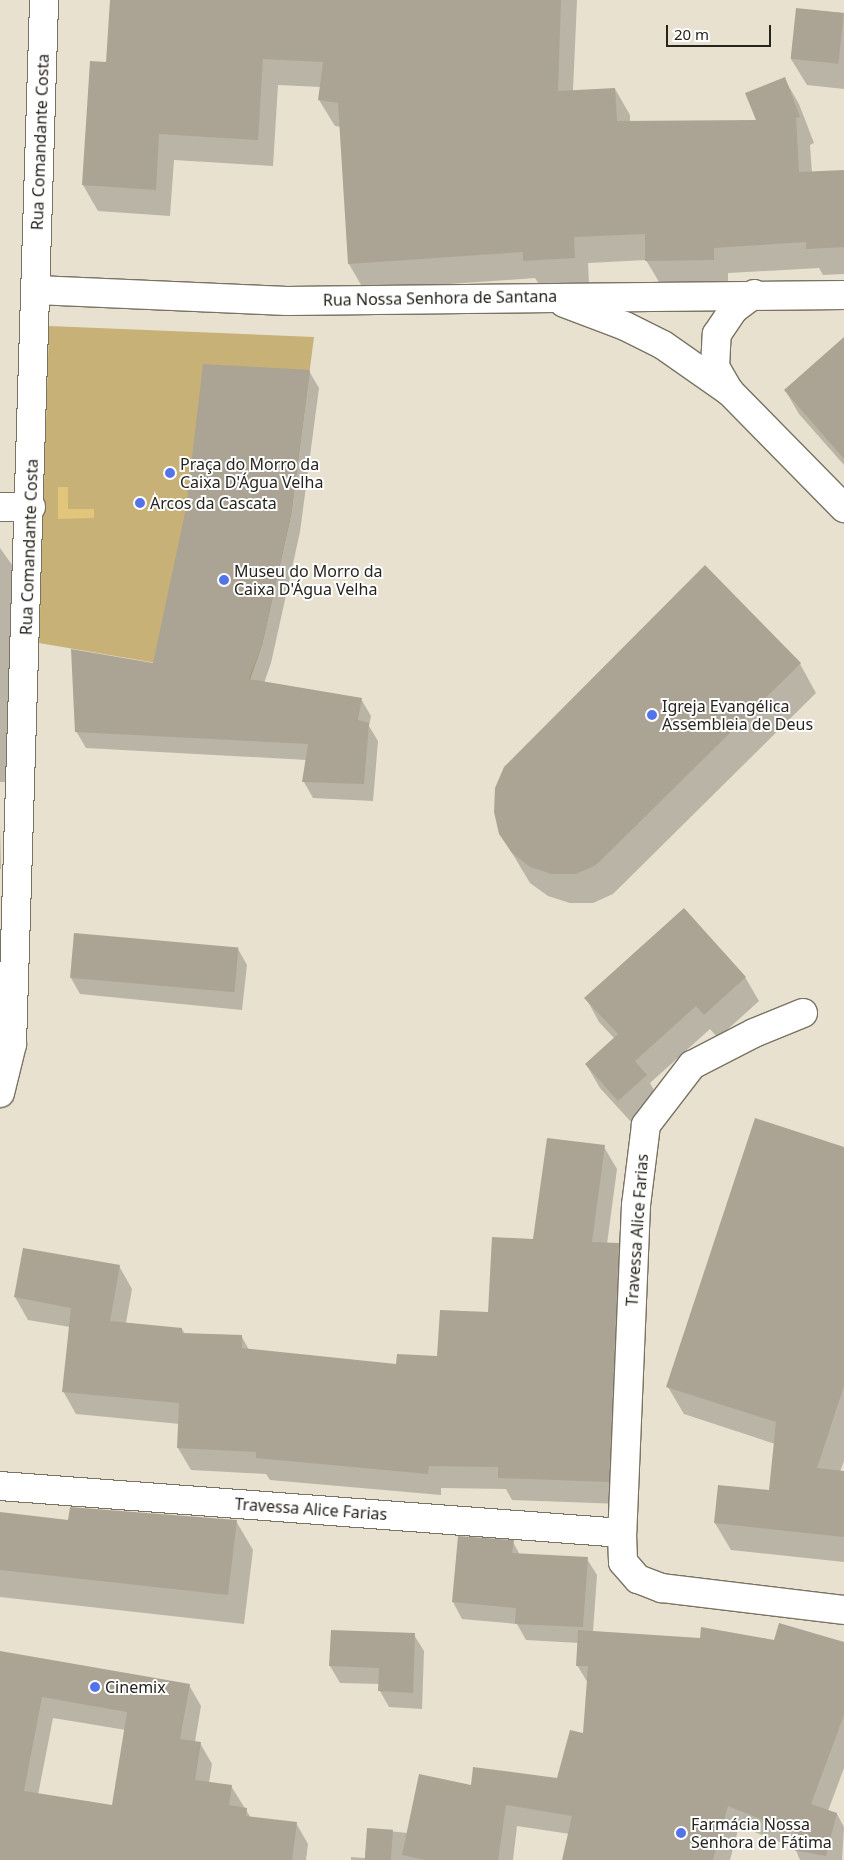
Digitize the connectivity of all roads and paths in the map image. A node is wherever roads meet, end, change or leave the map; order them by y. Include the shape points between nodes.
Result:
1 (44, 0) edge
2 (36, 290) junction
3 (754, 294) junction
4 (844, 295) edge
5 (543, 297) junction
6 (730, 392) junction
7 (31, 506) junction
8 (0, 507) edge
9 (844, 508) edge
10 (803, 1013) dead end
11 (0, 1093) edge
12 (0, 1486) edge
13 (622, 1533) junction
14 (844, 1610) edge

1 - 2 street, Rua Comandante Costa
2 - 5 street, Rua Nossa Senhora de Santana via 286,301
2 - 7 street, Rua Comandante Costa
3 - 4 street, Rua Nossa Senhora de Santana
3 - 5 street, Rua Nossa Senhora de Santana
3 - 6 street via 734,309 717,334 715,368
5 - 6 street via 577,307 648,338
6 - 9 street
7 - 8 street
7 - 11 street, Rua Comandante Costa via 12,1044
10 - 13 street, Travessa Alice Farias via 754,1033 692,1065 646,1125 636,1205
12 - 13 street, Travessa Alice Farias
13 - 14 street, Travessa Alice Farias via 623,1562 638,1579 662,1588

